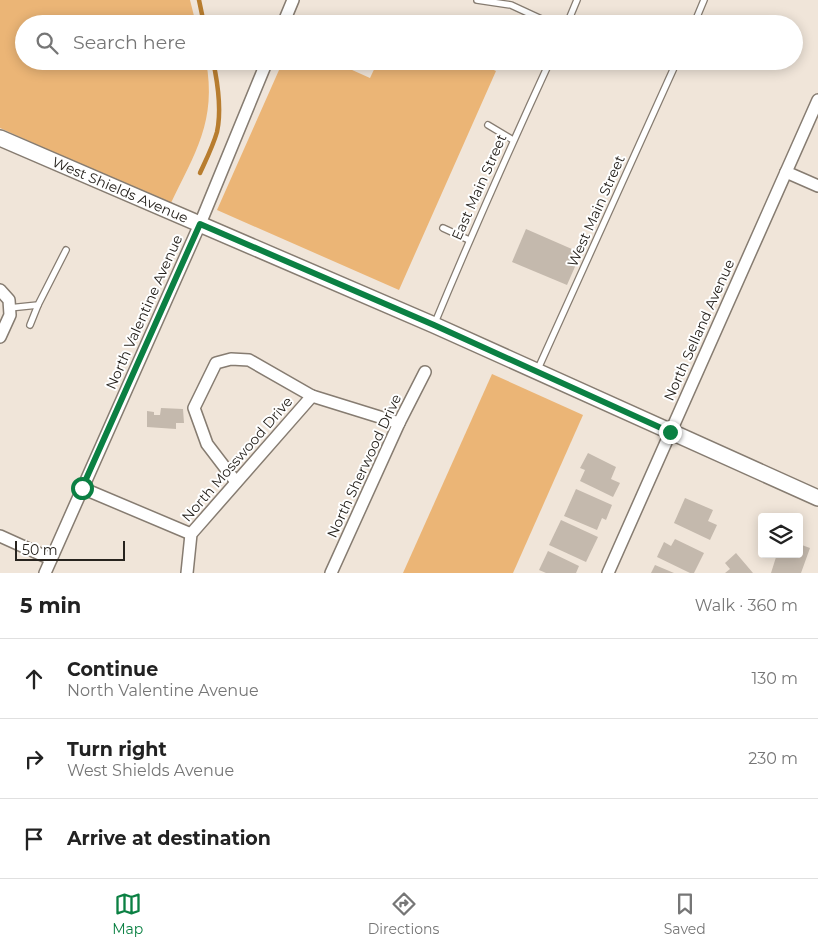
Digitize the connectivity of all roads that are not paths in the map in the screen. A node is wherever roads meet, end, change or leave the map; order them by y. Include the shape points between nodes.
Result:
1 (293, 0) edge
2 (477, 0) edge
3 (577, 0) edge
4 (704, 0) edge
5 (287, 15) edge
6 (533, 15) edge
7 (571, 15) edge
8 (698, 15) edge
9 (264, 70) edge
10 (546, 70) edge
11 (673, 70) edge
12 (818, 100) edge
13 (488, 125) dead end
14 (0, 138) edge
15 (514, 140) junction
16 (786, 172) junction
17 (818, 186) edge
18 (200, 224) junction
19 (444, 228) dead end
20 (469, 240) junction
21 (66, 250) dead end
22 (0, 290) edge
23 (38, 306) junction
24 (10, 308) junction
25 (30, 325) dead end
26 (434, 325) junction
27 (0, 337) edge
28 (537, 371) junction
29 (425, 372) dead end
30 (312, 396) junction
31 (399, 423) junction
32 (670, 432) junction
33 (236, 482) junction
34 (82, 488) junction
35 (818, 498) edge
36 (191, 534) junction
37 (0, 536) edge
38 (51, 559) junction
39 (45, 573) edge
40 (187, 573) edge
41 (331, 573) edge
42 (608, 573) edge

1 - 5 street
2 - 6 lane via 511,5
3 - 7 lane
4 - 8 lane
9 - 18 street, North Valentine Avenue
10 - 15 lane, East Main Street
11 - 28 lane, West Main Street
12 - 16 street, North Selland Avenue
13 - 15 lane
14 - 18 street, West Shields Avenue
15 - 20 lane, East Main Street
16 - 17 street
16 - 32 street, North Selland Avenue
18 - 26 street, West Shields Avenue
18 - 34 street, North Valentine Avenue
19 - 20 lane
20 - 26 lane, East Main Street
21 - 23 lane
22 - 24 street via 9,300
23 - 24 lane
23 - 25 lane
24 - 27 street
26 - 28 street, West Shields Avenue
28 - 32 street, West Shields Avenue
29 - 31 street, North Sherwood Drive
30 - 31 street
30 - 33 street, North Mosswood Drive
30 - 33 street via 249,360 231,359 216,363 194,408 207,444
31 - 41 street, North Sherwood Drive
32 - 35 street, West Shields Avenue
32 - 42 street, North Selland Avenue
33 - 36 street, North Mosswood Drive
34 - 36 street
34 - 38 street, North Valentine Avenue
36 - 40 street, North Mosswood Drive
37 - 38 street
38 - 39 street, North Valentine Avenue

